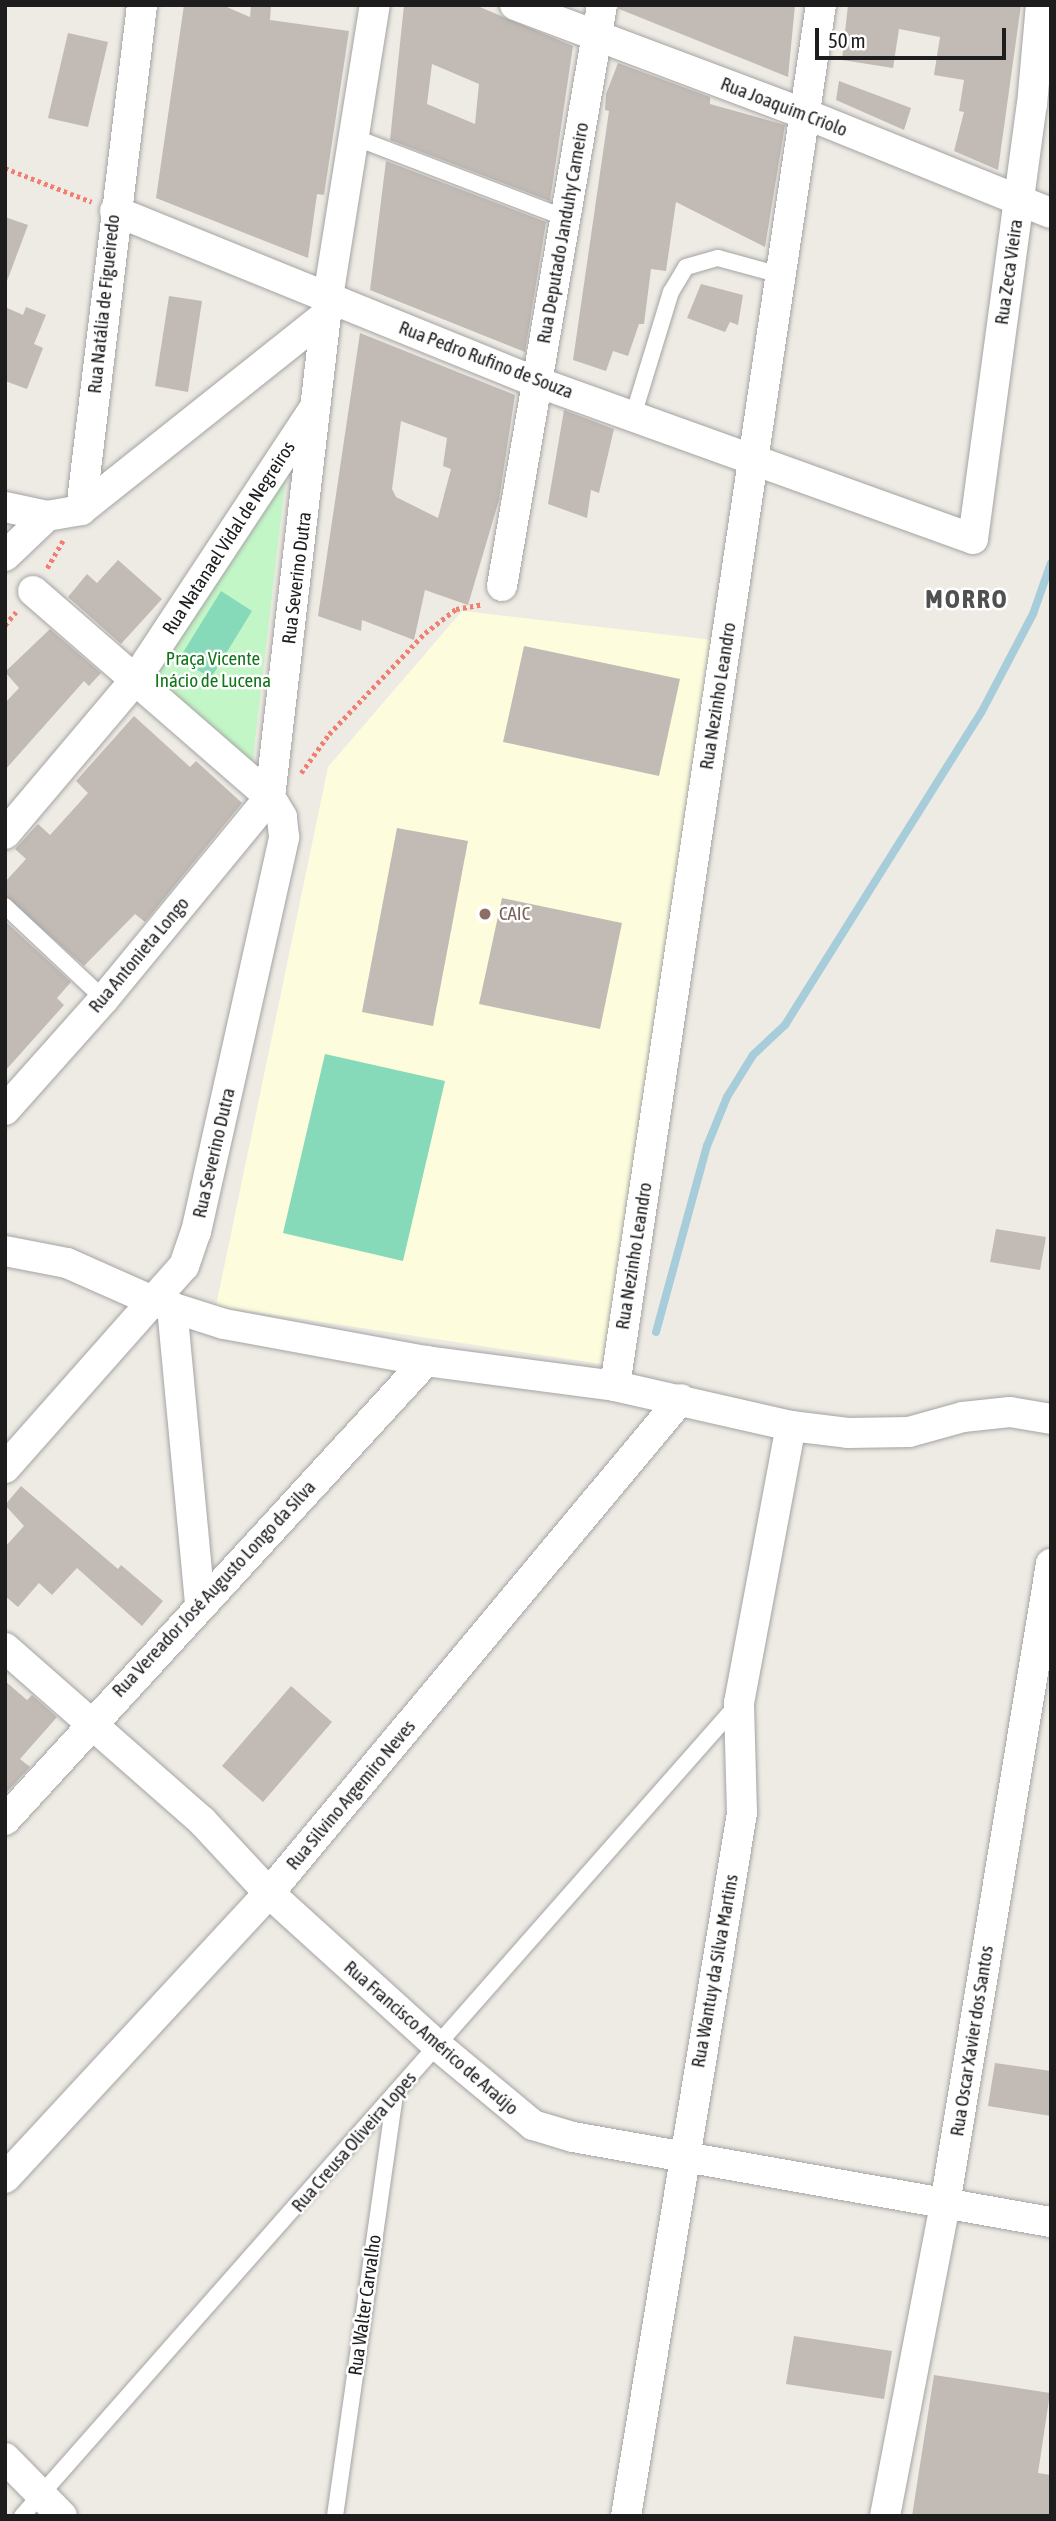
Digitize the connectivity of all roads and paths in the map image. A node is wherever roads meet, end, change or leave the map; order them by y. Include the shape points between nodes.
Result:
1 (142, 5) edge
2 (375, 5) edge
3 (515, 5) edge
4 (602, 5) edge
5 (821, 5) edge
6 (1041, 5) edge
7 (597, 37) junction
8 (803, 113) junction
9 (351, 136) junction
10 (5, 168) edge
11 (1019, 198) junction
12 (115, 211) junction
13 (1051, 213) edge
14 (566, 218) junction
15 (780, 275) junction
16 (327, 306) junction
17 (537, 382) junction
18 (318, 402) junction
19 (633, 416) junction
20 (753, 460) junction
21 (5, 507) edge
22 (82, 510) junction
23 (47, 516) junction
24 (973, 538) joint
25 (5, 556) edge
26 (502, 586) joint
27 (33, 592) joint
28 (135, 680) junction
29 (270, 796) junction
30 (5, 834) edge
31 (5, 906) edge
32 (104, 999) junction
33 (5, 1110) edge
34 (5, 1251) edge
35 (164, 1304) junction
36 (426, 1361) junction
37 (615, 1386) junction
38 (681, 1399) junction
39 (1051, 1419) edge
40 (790, 1426) junction
41 (5, 1468) edge
42 (1051, 1564) edge
43 (200, 1605) junction
44 (5, 1648) edge
45 (739, 1703) junction
46 (92, 1721) junction
47 (5, 1820) edge
48 (269, 1893) junction
49 (438, 2046) junction
50 (396, 2094) junction
51 (684, 2155) junction
52 (5, 2178) edge
53 (945, 2204) junction
54 (1051, 2222) edge
55 (5, 2458) edge
56 (53, 2505) edge
57 (22, 2516) edge
58 (335, 2516) edge
59 (626, 2516) edge
60 (885, 2516) edge

1 - 12 street, Rua Natália de Figueiredo
2 - 9 street, Rua Severino Dutra
3 - 7 street, Rua Joaquim Criolo
4 - 7 street, Rua Deputado Janduhy Carneiro
5 - 8 street, Rua Nezinho Leandro
6 - 11 street, Rua Zeca Vieira
7 - 8 street, Rua Joaquim Criolo
7 - 14 street, Rua Deputado Janduhy Carneiro
8 - 11 street, Rua Joaquim Criolo
8 - 15 street, Rua Nezinho Leandro
9 - 14 lane
9 - 16 street, Rua Severino Dutra
10 - 12 path
11 - 13 street, Rua Joaquim Criolo
11 - 24 street, Rua Zeca Vieira
12 - 16 street, Rua Pedro Rufino de Souza
12 - 22 street, Rua Natália de Figueiredo
14 - 17 street, Rua Deputado Janduhy Carneiro
15 - 19 lane via 718,258 686,267 671,292
15 - 20 street, Rua Nezinho Leandro
16 - 17 street, Rua Pedro Rufino de Souza
16 - 18 street, Rua Severino Dutra
16 - 22 street
17 - 19 street, Rua Pedro Rufino de Souza
17 - 26 street, Rua Deputado Janduhy Carneiro
18 - 28 street, Rua Natanael Vidal de Negreiros
18 - 29 street, Rua Severino Dutra
19 - 20 street, Rua Pedro Rufino de Souza
20 - 24 street, Rua Pedro Rufino de Souza
20 - 37 street, Rua Nezinho Leandro
21 - 23 street
22 - 23 street
22 - 27 path
23 - 25 street
26 - 29 path via 494,601 456,609 425,633 329,734 305,769
27 - 28 street
28 - 29 street
28 - 30 street, Rua Natanael Vidal de Negreiros
29 - 32 street, Rua Antonieta Longo
29 - 35 street, Rua Severino Dutra via 282,817 284,837 196,1232
31 - 32 lane
32 - 33 street, Rua Antonieta Longo
34 - 35 street via 67,1263
35 - 36 street via 225,1324
35 - 41 street, Rua Severino Dutra
35 - 43 street
36 - 37 street
36 - 43 street, Rua Vereador José Augusto Longo da Silva
37 - 38 street
38 - 40 street
38 - 48 street, Rua Silvino Argemiro Neves
39 - 40 street via 1010,1412 897,1432 848,1433
40 - 45 street, Rua Wantuy da Silva Martins
42 - 53 street, Rua Oscar Xavier dos Santos
43 - 46 street, Rua Vereador José Augusto Longo da Silva
44 - 46 street, Rua Francisco Américo de Araújo
45 - 49 lane, Rua Creusa Oliveira Lopes
45 - 51 street, Rua Wantuy da Silva Martins via 742,1813
46 - 47 street, Rua Vereador José Augusto Longo da Silva
46 - 48 street, Rua Francisco Américo de Araújo via 202,1821
48 - 49 street, Rua Francisco Américo de Araújo
48 - 52 street, Rua Silvino Argemiro Neves
49 - 50 lane, Rua Creusa Oliveira Lopes
49 - 51 street, Rua Francisco Américo de Araújo via 533,2125 573,2137
50 - 56 lane, Rua Creusa Oliveira Lopes
50 - 58 lane, Rua Walter Carvalho
51 - 53 street, Rua Francisco Américo de Araújo
51 - 59 street, Rua Wantuy da Silva Martins
53 - 54 street, Rua Francisco Américo de Araújo
53 - 60 street, Rua Oscar Xavier dos Santos
55 - 56 street
56 - 57 lane, Rua Creusa Oliveira Lopes

